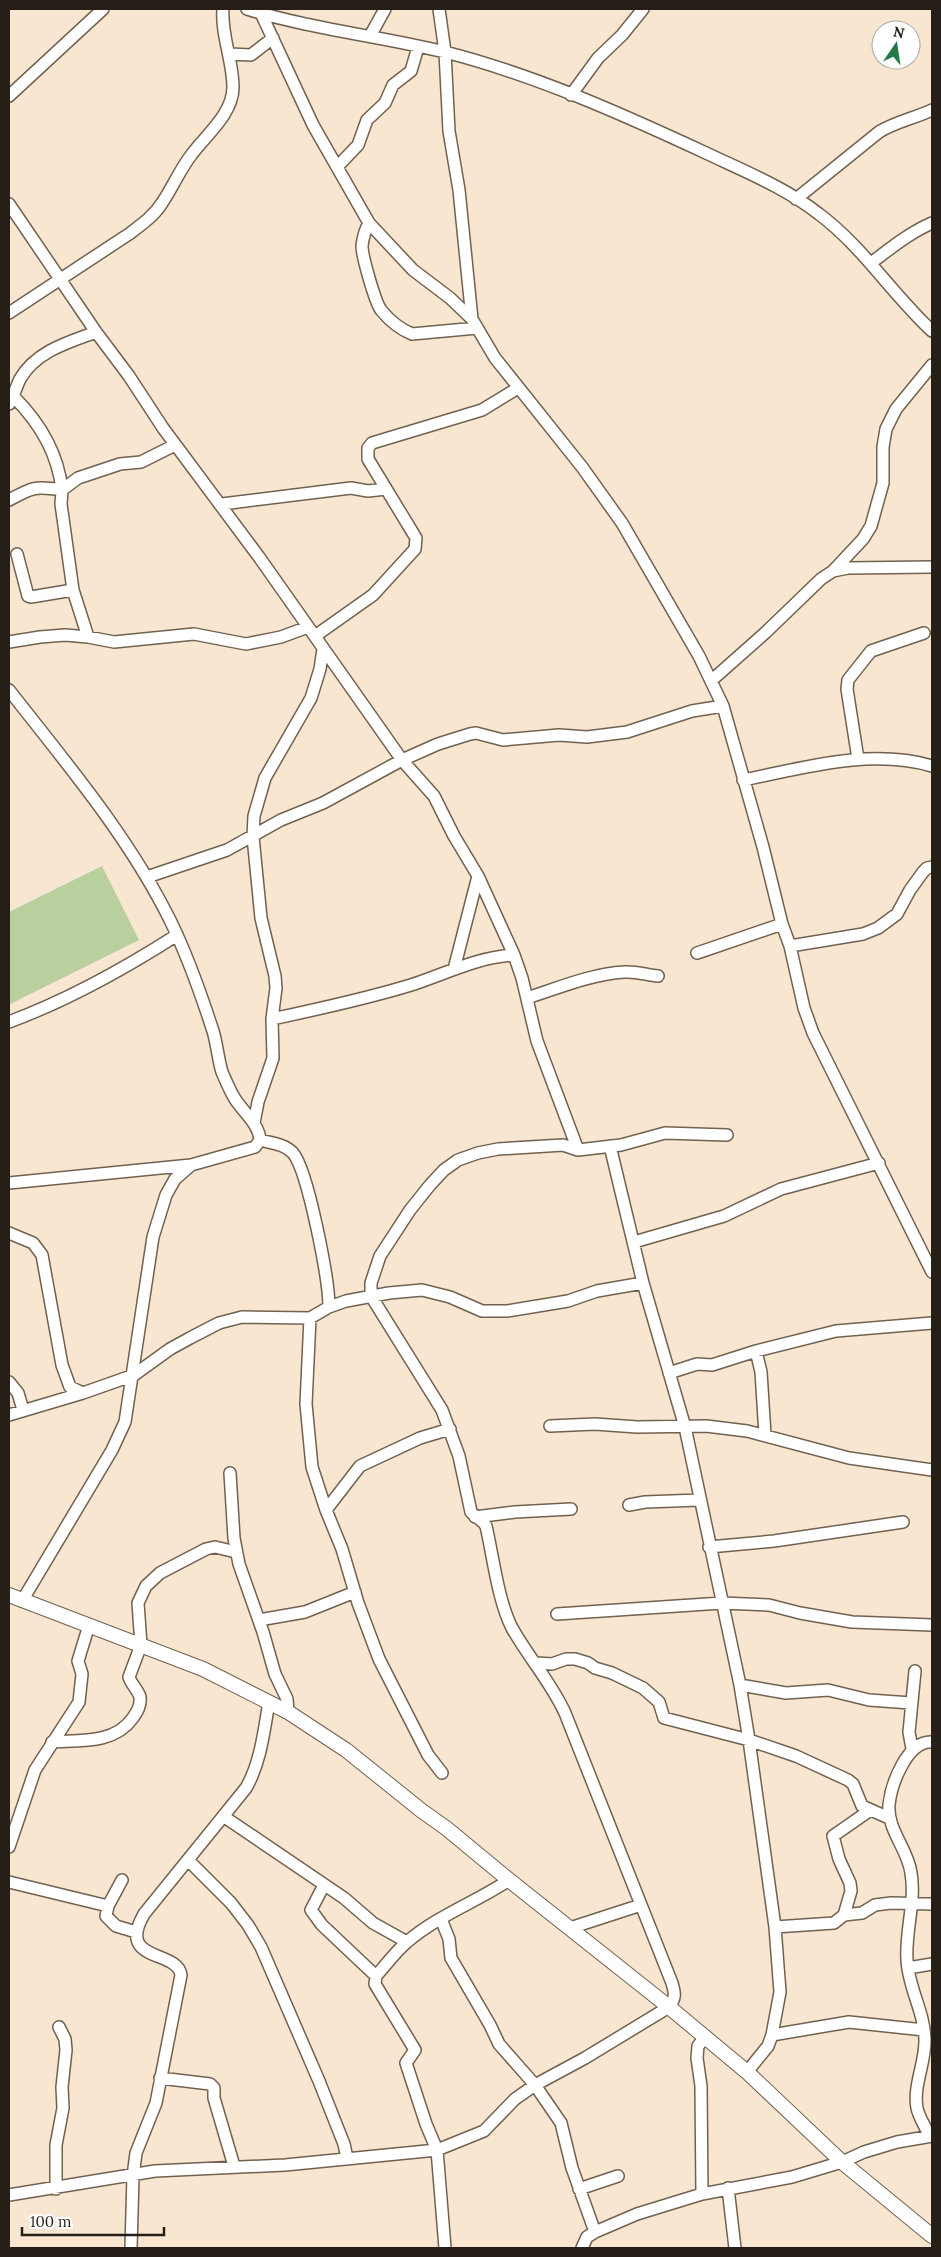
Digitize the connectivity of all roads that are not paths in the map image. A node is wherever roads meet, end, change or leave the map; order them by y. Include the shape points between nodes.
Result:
1 (103, 9) edge
2 (223, 9) edge
3 (247, 9) edge
4 (385, 9) edge
5 (439, 9) edge
6 (642, 9) edge
7 (260, 11) edge
8 (370, 36) junction
9 (273, 38) junction
10 (418, 46) junction
11 (445, 52) junction
12 (230, 54) junction
13 (571, 95) junction
14 (9, 96) edge
15 (932, 110) edge
16 (338, 166) junction
17 (796, 199) junction
18 (9, 204) edge
19 (369, 223) junction
20 (932, 223) edge
21 (871, 264) junction
22 (60, 280) junction
23 (9, 313) edge
24 (475, 324) junction
25 (932, 331) edge
26 (96, 332) junction
27 (932, 365) edge
28 (518, 388) junction
29 (11, 400) edge
30 (175, 445) junction
31 (386, 489) junction
32 (62, 490) junction
33 (9, 500) edge
34 (222, 504) junction
35 (17, 554) dead end
36 (932, 567) edge
37 (833, 571) junction
38 (73, 590) junction
39 (312, 632) junction
40 (924, 633) dead end
41 (88, 636) junction
42 (9, 642) edge
43 (323, 649) junction
44 (712, 680) junction
45 (9, 690) edge
46 (723, 706) junction
47 (858, 759) junction
48 (402, 760) junction
49 (932, 766) edge
50 (743, 780) junction
51 (253, 837) junction
52 (932, 868) edge
53 (478, 876) junction
54 (147, 878) junction
55 (782, 924) junction
56 (177, 936) junction
57 (790, 946) junction
58 (698, 953) dead end
59 (514, 955) junction
60 (454, 969) junction
61 (658, 976) dead end
62 (527, 998) junction
63 (272, 1019) junction
64 (9, 1022) edge
65 (254, 1123) junction
66 (726, 1134) dead end
67 (260, 1140) junction
68 (610, 1146) junction
69 (578, 1150) junction
70 (191, 1164) junction
71 (879, 1164) junction
72 (9, 1183) edge
73 (9, 1233) edge
74 (634, 1242) junction
75 (932, 1272) edge
76 (643, 1283) junction
77 (371, 1296) junction
78 (330, 1307) junction
79 (310, 1318) junction
80 (932, 1324) edge
81 (756, 1351) junction
82 (669, 1373) junction
83 (134, 1375) junction
84 (9, 1382) edge
85 (83, 1393) junction
86 (23, 1410) junction
87 (9, 1415) edge
88 (550, 1426) dead end
89 (684, 1427) junction
90 (450, 1429) junction
91 (765, 1435) junction
92 (932, 1470) edge
93 (230, 1473) dead end
94 (699, 1500) junction
95 (628, 1505) dead end
96 (571, 1509) dead end
97 (326, 1510) junction
98 (475, 1517) junction
99 (903, 1522) dead end
100 (709, 1547) junction
101 (236, 1552) junction
102 (354, 1592) junction
103 (13, 1599) edge
104 (722, 1603) junction
105 (557, 1614) dead end
106 (259, 1620) junction
107 (89, 1625) junction
108 (932, 1625) edge
109 (141, 1645) junction
110 (536, 1663) junction
111 (915, 1670) dead end
112 (740, 1685) junction
113 (269, 1702) junction
114 (911, 1703) junction
115 (288, 1712) junction
116 (749, 1740) junction
117 (52, 1742) junction
118 (932, 1742) edge
119 (912, 1749) junction
120 (442, 1773) dead end
121 (869, 1811) junction
122 (223, 1816) junction
123 (889, 1818) junction
124 (9, 1847) edge
125 (188, 1860) junction
126 (122, 1880) dead end
127 (509, 1880) junction
128 (9, 1882) edge
129 (324, 1885) junction
130 (911, 1903) junction
131 (932, 1904) edge
132 (641, 1905) junction
133 (108, 1906) junction
134 (844, 1915) junction
135 (441, 1919) junction
136 (775, 1927) junction
137 (570, 1928) junction
138 (136, 1932) junction
139 (407, 1942) junction
140 (932, 1964) edge
141 (908, 1968) junction
142 (376, 1976) junction
143 (669, 2007) junction
144 (59, 2026) dead end
145 (924, 2030) junction
146 (772, 2035) junction
147 (705, 2036) junction
148 (746, 2072) junction
149 (160, 2078) junction
150 (535, 2085) junction
151 (931, 2136) edge
152 (437, 2150) junction
153 (347, 2158) junction
154 (842, 2162) junction
155 (234, 2166) junction
156 (133, 2176) junction
157 (618, 2176) dead end
158 (728, 2188) junction
159 (56, 2189) junction
160 (579, 2189) junction
161 (702, 2194) junction
162 (9, 2195) edge
163 (595, 2232) junction
164 (932, 2236) edge
165 (130, 2248) edge
166 (445, 2248) edge
167 (582, 2248) edge
168 (735, 2248) edge

1 - 14 street
2 - 12 street via 222,23
3 - 7 street
4 - 8 street
5 - 11 street
6 - 13 street via 598,58
7 - 8 street
7 - 9 street
8 - 10 street
9 - 12 street via 251,55
9 - 16 street via 303,105
10 - 11 street
10 - 16 street via 411,71 393,85 385,103 367,120 358,145
11 - 13 street
11 - 24 street via 448,131 459,190
12 - 22 street via 231,99 161,204 139,227
13 - 17 street via 658,131
15 - 17 street via 879,132
16 - 19 street via 346,186
17 - 21 street via 838,229
18 - 22 street
19 - 24 street via 413,270 450,298
19 - 24 street via 362,247 364,259 379,308 387,316 402,330 412,334
20 - 21 street via 909,234
21 - 25 street
22 - 23 street
22 - 26 street
24 - 28 street
26 - 29 street via 57,346 34,363 20,378
26 - 30 street
27 - 37 street via 896,409 886,430 883,484 871,526
28 - 31 street via 474,413 372,443 368,448 368,459
28 - 44 street via 622,523
29 - 32 street via 37,420 58,468
30 - 32 street via 141,462 120,464 78,478
30 - 34 street
31 - 34 street via 341,489
31 - 39 street via 416,538 415,549 373,595
32 - 33 street via 31,488
32 - 38 street via 61,504
34 - 39 street
35 - 38 street via 28,596
36 - 37 street
37 - 44 street
38 - 41 street
39 - 41 street via 246,644 194,634 114,642
39 - 43 street
40 - 47 street via 871,651 848,680
41 - 42 street via 40,637
43 - 48 street
43 - 51 street via 311,698 265,778 254,816
44 - 46 street
45 - 54 street via 108,818
46 - 48 street via 692,711 627,732 587,737 559,735 503,740 470,734
46 - 50 street
47 - 49 street via 898,758
47 - 50 street
48 - 51 street
48 - 53 street via 434,796
50 - 55 street
51 - 54 street via 227,850
51 - 63 street via 263,932 275,976
52 - 57 street via 927,868 914,883 897,914 878,928 863,934
53 - 59 street
53 - 60 street
54 - 56 street
55 - 57 street
55 - 58 street
56 - 64 street via 132,964
56 - 65 street via 202,998 222,1070 236,1099
57 - 71 street via 813,1033
59 - 60 street via 485,958
59 - 62 street
60 - 63 street via 357,1000
61 - 62 street via 614,973
62 - 69 street via 536,1041
63 - 65 street via 271,1065
65 - 67 street
66 - 68 street via 665,1133
67 - 70 street via 255,1148
67 - 78 street via 288,1148 298,1160 322,1250
68 - 69 street
68 - 74 street
69 - 77 street via 563,1145 498,1149 452,1164 410,1210 380,1256 371,1283
70 - 72 street
70 - 83 street via 174,1179 166,1194 153,1237
71 - 74 street via 781,1189 724,1216
71 - 75 street
73 - 85 street via 32,1243 42,1255 62,1365 70,1387
74 - 76 street
76 - 77 street via 568,1301 507,1311 482,1311 450,1297 422,1290
76 - 82 street
77 - 78 street
77 - 90 street via 428,1387
78 - 79 street
79 - 83 street via 231,1319 170,1348
79 - 97 street via 306,1404 312,1467
80 - 81 street via 836,1331
81 - 82 street via 712,1365 697,1364
81 - 91 street via 761,1372
82 - 89 street
83 - 85 street
83 - 103 street via 120,1436
84 - 86 street via 18,1393
85 - 86 street
86 - 87 street
88 - 89 street
89 - 91 street via 706,1426
89 - 94 street
90 - 97 street via 420,1438 360,1466
90 - 98 street via 460,1456 468,1505
91 - 92 street via 848,1458
93 - 101 street
94 - 95 street
94 - 100 street
96 - 98 street
97 - 102 street via 342,1549
98 - 110 street via 486,1526 506,1613
99 - 100 street
100 - 104 street
101 - 106 street
101 - 109 street via 206,1548 152,1579 138,1604
102 - 106 street via 305,1612
102 - 120 street via 379,1659 428,1755
103 - 107 street
104 - 105 street
104 - 108 street via 769,1605 800,1614 852,1622
104 - 112 street
106 - 115 street via 275,1674 287,1699
107 - 109 street
107 - 117 street via 78,1661 82,1682 79,1702
109 - 113 street via 203,1669
109 - 117 street via 129,1677 140,1703 129,1723 105,1738
110 - 116 street via 552,1664 566,1659 588,1662 643,1688 659,1702 664,1718
110 - 132 street via 565,1714
111 - 114 street
112 - 114 street via 786,1693 828,1690 869,1700
112 - 116 street
113 - 115 street
113 - 122 street via 252,1777
114 - 119 street via 909,1732
115 - 127 street via 346,1750
116 - 121 street via 796,1756 848,1780 853,1784 862,1806
116 - 136 street
117 - 124 street via 30,1782
118 - 119 street
119 - 123 street via 897,1776 891,1794
121 - 123 street
121 - 134 street via 833,1836 851,1891
122 - 125 street
122 - 129 street
123 - 130 street via 909,1862
125 - 138 street via 144,1914
125 - 153 street via 231,1903 261,1947 319,2081
126 - 133 street
127 - 135 street
127 - 137 street
128 - 133 street
129 - 139 street via 373,1923
129 - 142 street via 311,1910 322,1925
130 - 131 street
130 - 134 street via 875,1905 862,1913
130 - 141 street
132 - 137 street
132 - 143 street via 675,1994
133 - 138 street via 105,1912 109,1922
134 - 136 street via 834,1923
135 - 139 street
135 - 150 street via 449,1939 451,1958 498,2044
136 - 146 street via 780,1992
137 - 143 street
138 - 149 street via 142,1947 181,1972
139 - 142 street
140 - 141 street
141 - 145 street
142 - 152 street via 375,1984 414,2050 406,2063
143 - 147 street
143 - 150 street
144 - 159 street via 66,2050 63,2108 56,2145
145 - 146 street via 849,2022
145 - 151 street via 924,2053 916,2099 917,2110
146 - 148 street via 768,2046
147 - 148 street
147 - 161 street via 698,2046 697,2058 701,2086
148 - 154 street
149 - 155 street via 210,2084 214,2088
149 - 156 street via 156,2103 136,2153
150 - 152 street via 515,2099 484,2131
150 - 160 street via 561,2124
151 - 154 street via 872,2149
152 - 153 street
152 - 166 street
153 - 155 street via 284,2165
154 - 158 street via 792,2177
154 - 164 street
155 - 156 street via 155,2171
156 - 159 street
156 - 165 street
157 - 160 street
158 - 161 street
158 - 168 street
159 - 162 street
160 - 163 street
161 - 163 street via 637,2214
163 - 167 street via 588,2236

